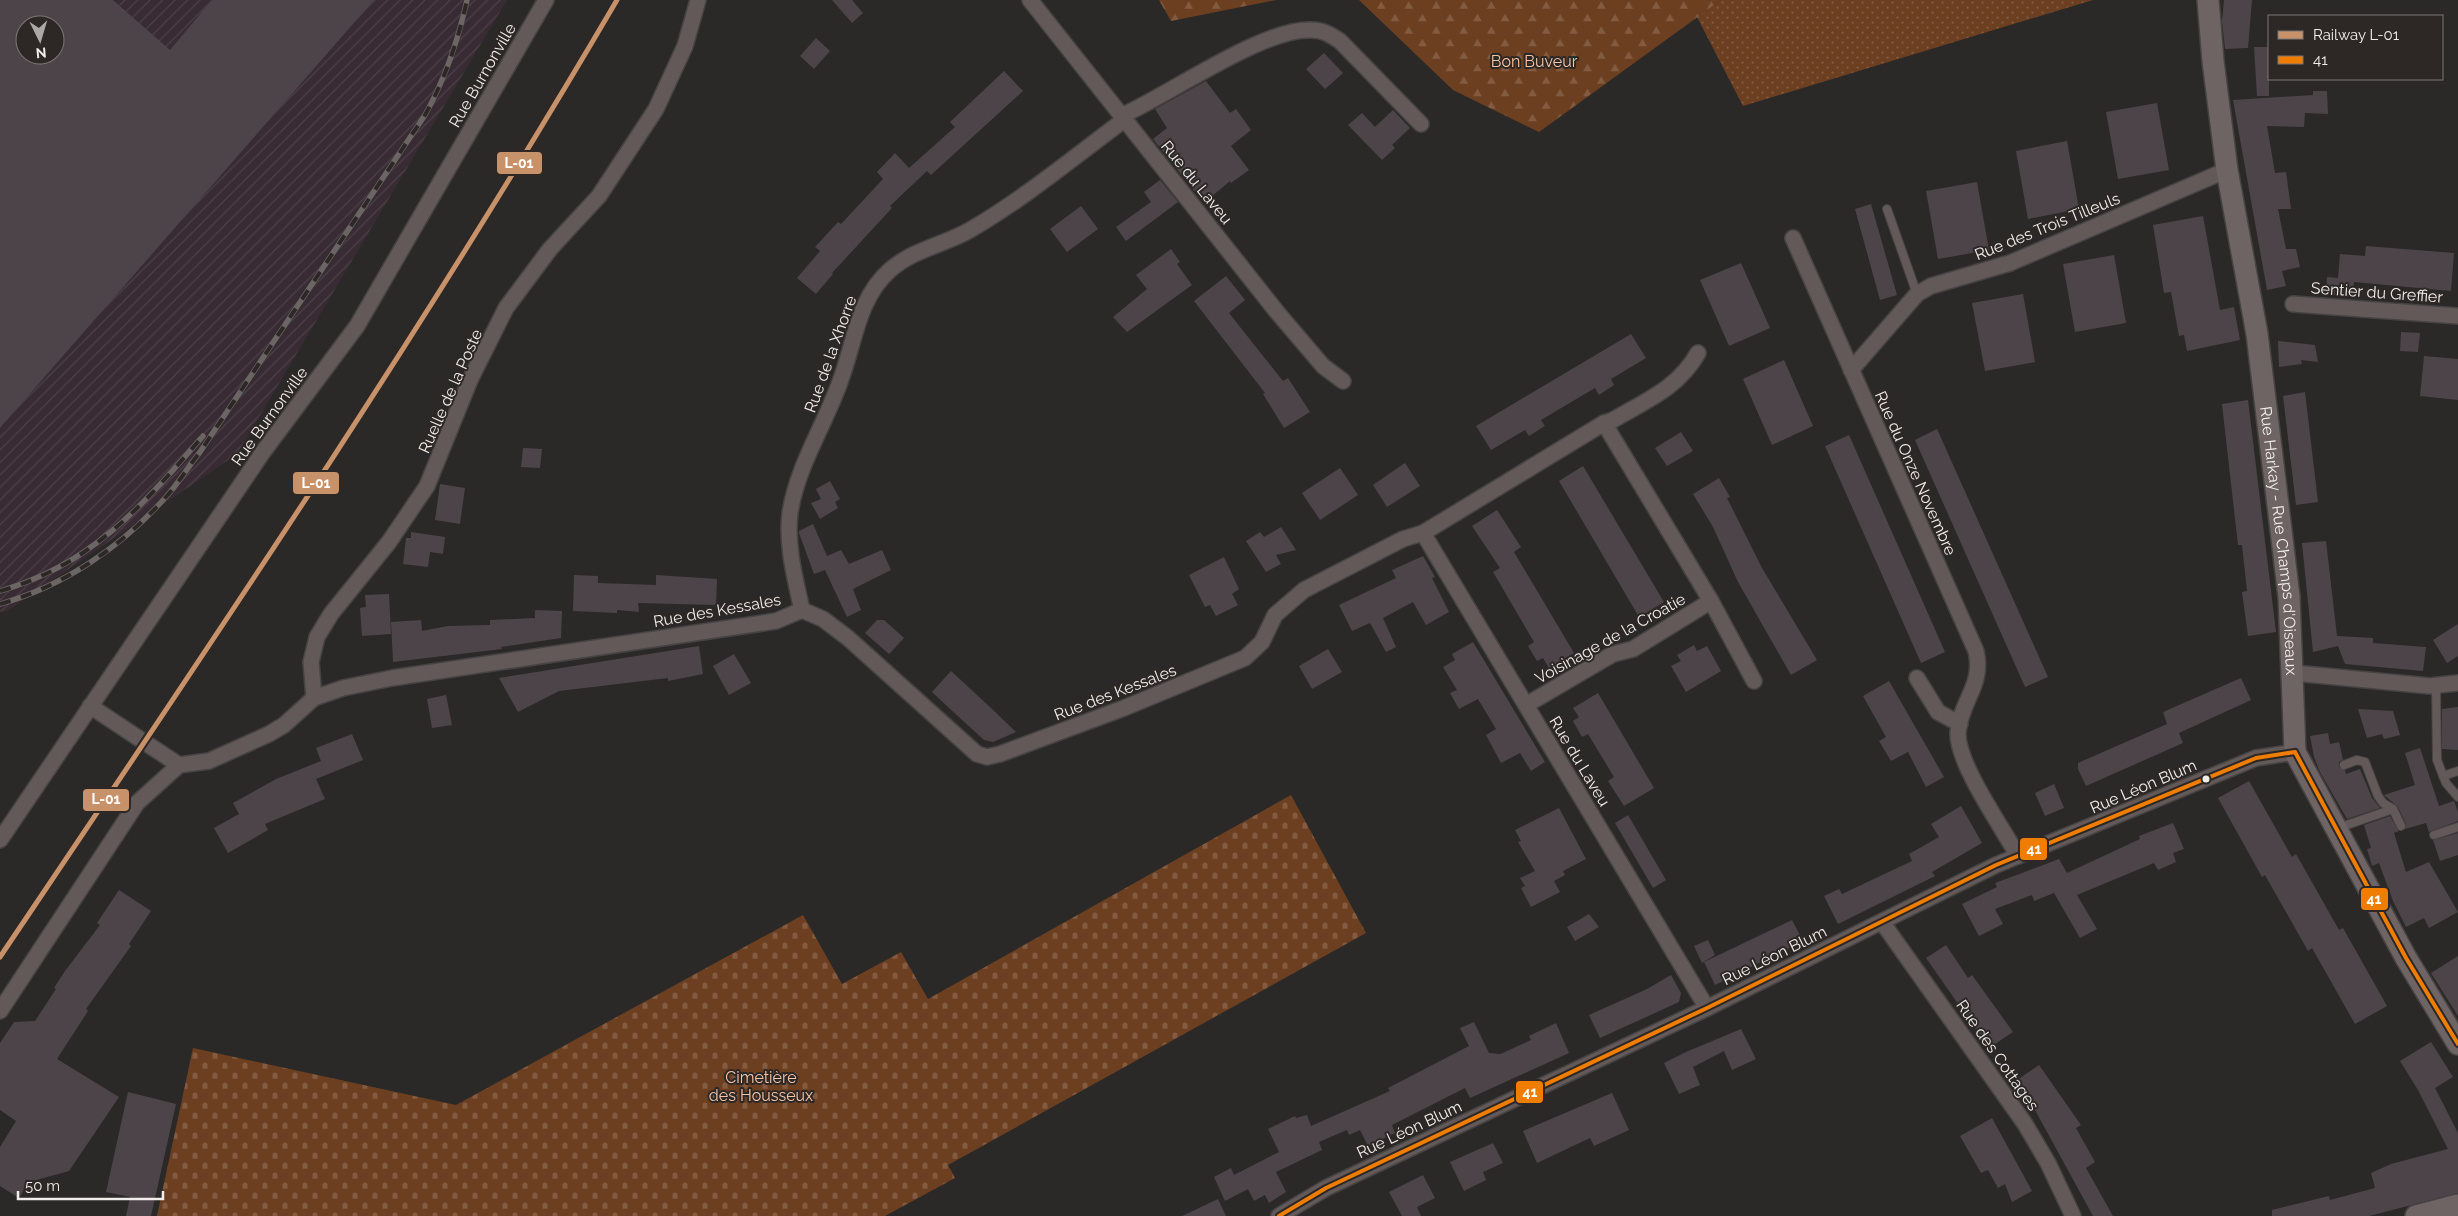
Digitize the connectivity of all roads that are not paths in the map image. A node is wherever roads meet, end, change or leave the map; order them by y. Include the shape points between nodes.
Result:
1 (546, 0) edge
2 (698, 0) edge
3 (1030, 0) edge
4 (2208, 0) edge
5 (1123, 118) junction
6 (1420, 124) dead end
7 (2227, 170) junction
8 (1887, 210) dead end
9 (1794, 238) dead end
10 (1917, 294) junction
11 (2293, 304) dead end
12 (2458, 316) edge
13 (1698, 353) dead end
14 (1851, 370) junction
15 (1343, 381) dead end
16 (1604, 423) junction
17 (1424, 533) junction
18 (1711, 601) junction
19 (802, 610) junction
20 (2294, 673) junction
21 (1917, 678) dead end
22 (1754, 681) dead end
23 (2458, 683) edge
24 (2436, 686) junction
25 (314, 698) junction
26 (1526, 705) junction
27 (90, 706) junction
28 (1960, 724) junction
29 (2295, 752) junction
30 (2344, 764) dead end
31 (179, 765) junction
32 (2458, 771) edge
33 (2443, 776) junction
34 (2458, 797) edge
35 (2393, 808) junction
36 (2401, 826) dead end
37 (2458, 827) edge
38 (2336, 829) junction
39 (2434, 835) dead end
40 (0, 840) edge
41 (2018, 856) junction
42 (1882, 922) junction
43 (1707, 1008) junction
44 (0, 1011) edge
45 (2458, 1044) edge
46 (2458, 1205) edge
47 (1280, 1216) edge
48 (2074, 1216) edge
49 (2416, 1216) edge

1 - 27 street, Rue Burnonville via 356,326 262,452
2 - 25 street, Ruelle de la Poste via 685,46 656,109 599,196 550,249 506,308 470,380 427,486 317,637 311,662
3 - 5 street, Rue du Laveu
4 - 7 street, Rue Harkay - Rue Champs d'Oiseaux
5 - 6 street via 1249,48 1285,34 1311,30 1330,34 1340,41
5 - 15 street, Rue du Laveu via 1277,312 1323,366
5 - 19 street, Rue de la Xhorre via 1055,172 969,230 899,262 873,291 862,310 842,378 802,472 792,505 789,536
7 - 10 street, Rue des Trois Tilleuls via 2010,263 1931,286
7 - 20 street, Rue Harkay - Rue Champs d'Oiseaux via 2261,363 2289,597
8 - 10 lane
9 - 14 street, Rue du Onze Novembre
10 - 14 street, Rue des Trois Tilleuls
11 - 12 street, Sentier du Greffier
13 - 16 street via 1676,382
14 - 28 street, Rue du Onze Novembre via 1976,651 1978,676
16 - 17 street
16 - 18 street, Voisinage de la Croatie
17 - 19 street, Rue des Kessales via 1403,539 1304,590 1275,615 1262,642 1245,658 1070,728 987,757 977,754 842,633 823,619
17 - 26 street, Rue du Laveu
18 - 22 street, Voisinage de la Croatie
18 - 26 street, Voisinage de la Croatie via 1633,649 1613,654
19 - 25 street, Rue des Kessales via 776,621 392,678
20 - 24 street
20 - 29 street, Rue Harkay - Rue Champs d'Oiseaux
21 - 28 street via 1938,712
23 - 24 street
24 - 33 lane via 2437,760
25 - 31 street, Rue des Kessales via 269,734 209,761
26 - 43 street, Rue du Laveu
27 - 31 street
27 - 40 street, Rue Burnonville
28 - 41 street, Rue du Onze Novembre via 1958,747
29 - 38 street, Rue Harkay - Rue Champs d'Oiseaux
29 - 41 street, Rue Léon Blum via 2256,758
30 - 35 lane via 2357,760 2365,762 2378,796
31 - 44 street via 137,803
32 - 33 lane
33 - 34 lane
35 - 36 lane
35 - 38 lane
37 - 39 lane
38 - 45 street, Rue Harkay - Rue Champs d'Oiseaux via 2406,958
41 - 42 street, Rue Léon Blum
42 - 43 street, Rue Léon Blum
42 - 48 street, Rue des Cottages via 2025,1124
43 - 47 street, Rue Léon Blum via 1326,1188
46 - 49 street

